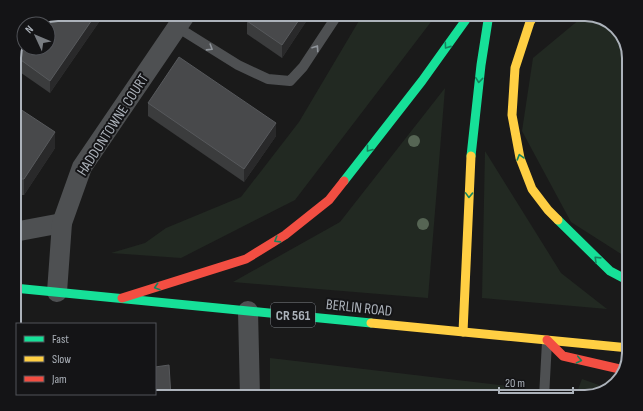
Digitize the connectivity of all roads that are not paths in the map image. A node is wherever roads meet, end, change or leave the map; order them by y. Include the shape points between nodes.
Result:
1 (182, 21) edge
2 (333, 21) edge
3 (465, 21) edge
4 (488, 21) edge
5 (531, 21) edge
6 (62, 223) junction
7 (21, 231) edge
8 (622, 277) edge
9 (21, 289) edge
10 (57, 292) junction
11 (122, 298) junction
12 (248, 311) junction
13 (463, 332) junction
14 (547, 340) junction
15 (622, 347) edge
16 (618, 369) edge
17 (250, 390) edge
18 (544, 390) edge

1 -> 2 lane via 244,68 268,79 290,81 303,67
1 - 6 street, HADDONTOWNE COURT via 82,167
3 -> 11 main road via 422,81 329,200 285,235 246,259
4 -> 13 main road via 470,169
8 -> 5 main road via 610,271 548,210 532,189 520,158 512,115 515,68
6 - 7 street
6 - 10 street, HADDONTOWNE COURT
9 - 10 main road, BERLIN ROAD / CR 561
10 - 11 main road, BERLIN ROAD / CR 561
11 - 12 main road, BERLIN ROAD / CR 561
12 - 13 main road, BERLIN ROAD / CR 561
12 - 17 street
13 - 14 main road, BERLIN ROAD / CR 561
14 - 15 main road, BERLIN ROAD / CR 561
14 -> 16 main road via 563,356
14 - 18 lane

